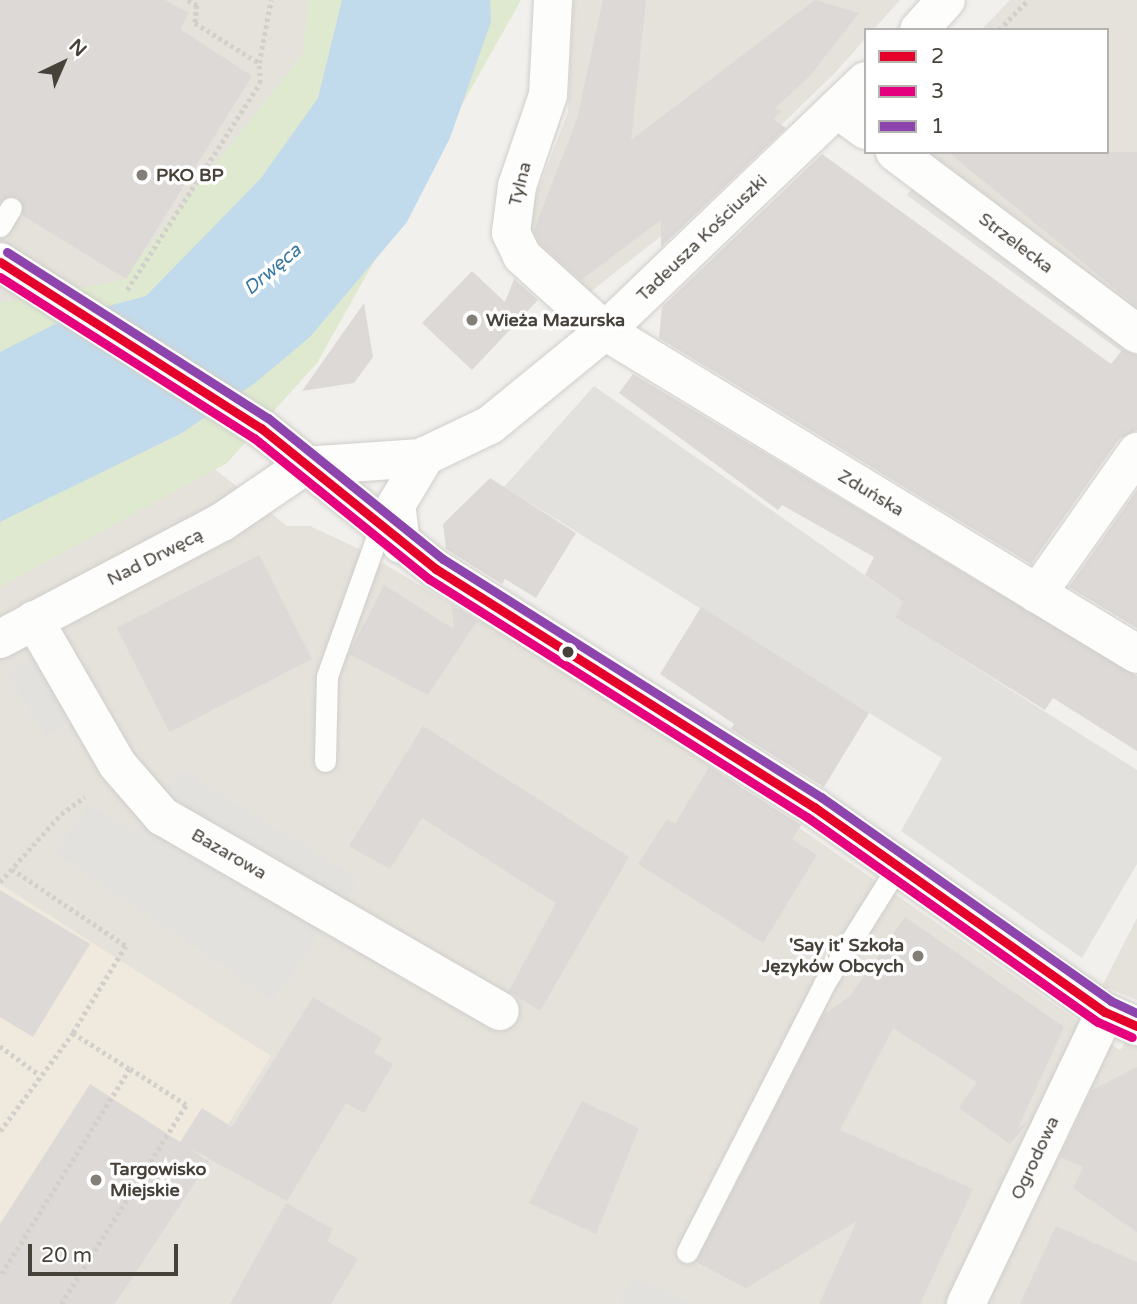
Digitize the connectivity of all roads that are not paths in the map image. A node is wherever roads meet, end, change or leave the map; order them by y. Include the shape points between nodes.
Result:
1 (553, 0) edge
2 (864, 86) edge
3 (851, 120) edge
4 (898, 154) edge
5 (0, 262) edge
6 (606, 331) junction
7 (1137, 334) edge
8 (1137, 452) edge
9 (426, 455) junction
10 (304, 466) junction
11 (390, 536) junction
12 (1037, 594) junction
13 (34, 620) junction
14 (0, 639) edge
15 (1137, 654) edge
16 (325, 761) dead end
17 (898, 866) junction
18 (500, 1011) dead end
19 (1121, 1019) edge
20 (687, 1252) dead end
21 (966, 1304) edge

1 - 6 street, Tylna via 548,95 516,186 511,233 522,256
2 - 3 street, Tadeusza Kościuszki
3 - 6 street, Tadeusza Kościuszki
4 - 7 street, Strzelecka
5 - 10 street via 230,409
6 - 9 street, Tadeusza Kościuszki via 490,425
6 - 12 street, Zduńska
8 - 12 street
9 - 10 street, Tadeusza Kościuszki
9 - 11 street via 396,505
10 - 11 street
10 - 13 street, Nad Drwęcą via 222,523
11 - 16 lane via 327,676
11 - 17 street
12 - 15 street, Zduńska
13 - 14 street, Nad Drwęcą
13 - 18 street, Bazarowa via 122,770 162,816
17 - 19 street
17 - 20 lane via 824,984
19 - 21 street, Ogrodowa

